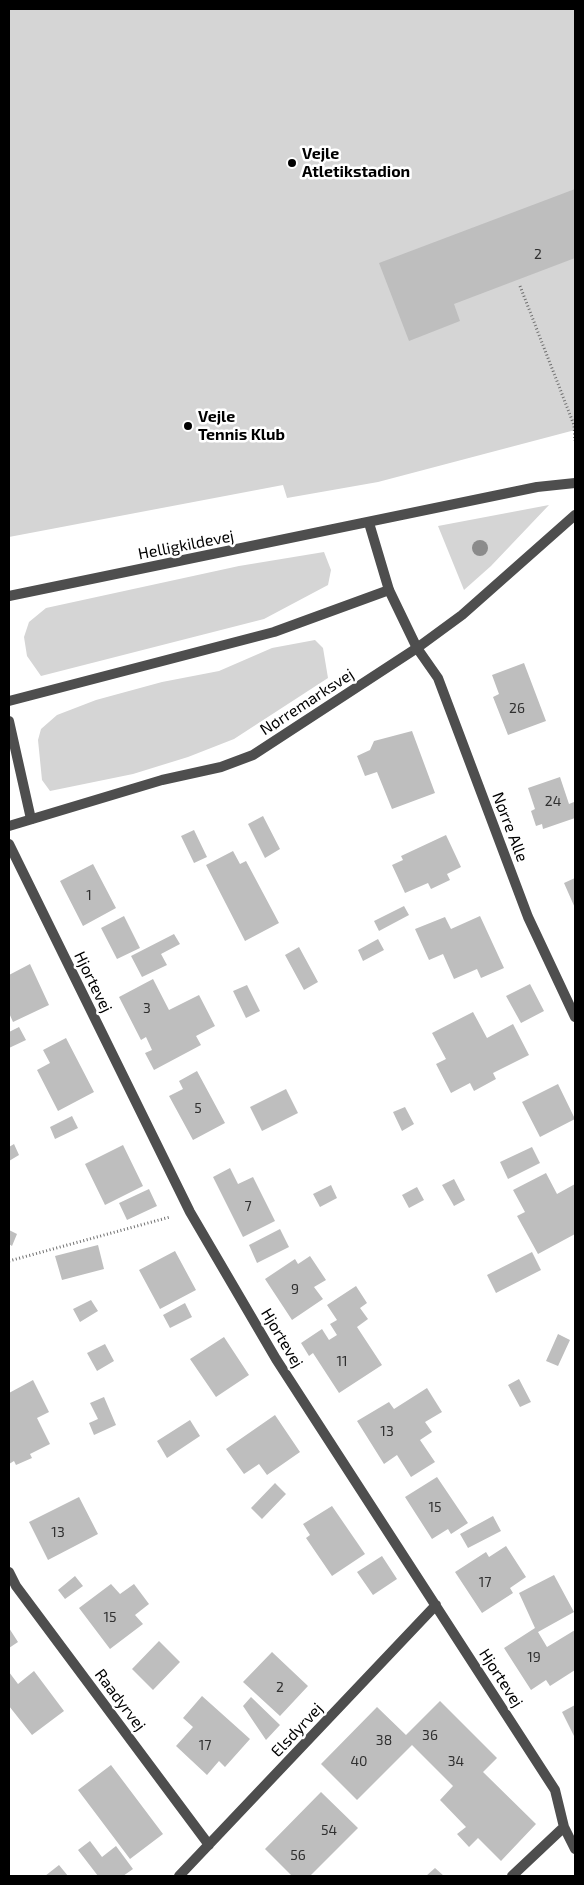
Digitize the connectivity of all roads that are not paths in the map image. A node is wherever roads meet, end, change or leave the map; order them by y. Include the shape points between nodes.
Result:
1 (575, 483) edge
2 (575, 515) edge
3 (369, 523) junction
4 (389, 590) junction
5 (9, 596) edge
6 (417, 648) junction
7 (9, 701) edge
8 (9, 721) edge
9 (31, 819) junction
10 (9, 826) edge
11 (9, 844) edge
12 (575, 1017) edge
13 (9, 1572) edge
14 (436, 1604) junction
15 (564, 1827) junction
16 (209, 1845) junction
17 (575, 1849) edge
18 (180, 1876) edge
19 (512, 1876) edge

1 - 3 street, Helligkildevej via 537,487
2 - 6 street, Nørremarksvej via 462,615
3 - 4 street
3 - 5 street, Helligkildevej
4 - 6 street
4 - 7 street via 274,632
6 - 9 street, Nørremarksvej via 253,755
6 - 12 street, Nørre Alle via 438,678 528,917
8 - 9 street
9 - 10 street, Nørremarksvej
11 - 14 street, Hjortevej via 190,1212 276,1359
13 - 16 street, Raadyrvej via 22,1594
14 - 15 street, Hjortevej via 555,1790
14 - 16 street, Elsdyrvej
15 - 17 street, Hjortevej
15 - 19 street
16 - 18 street, Elsdyrvej

